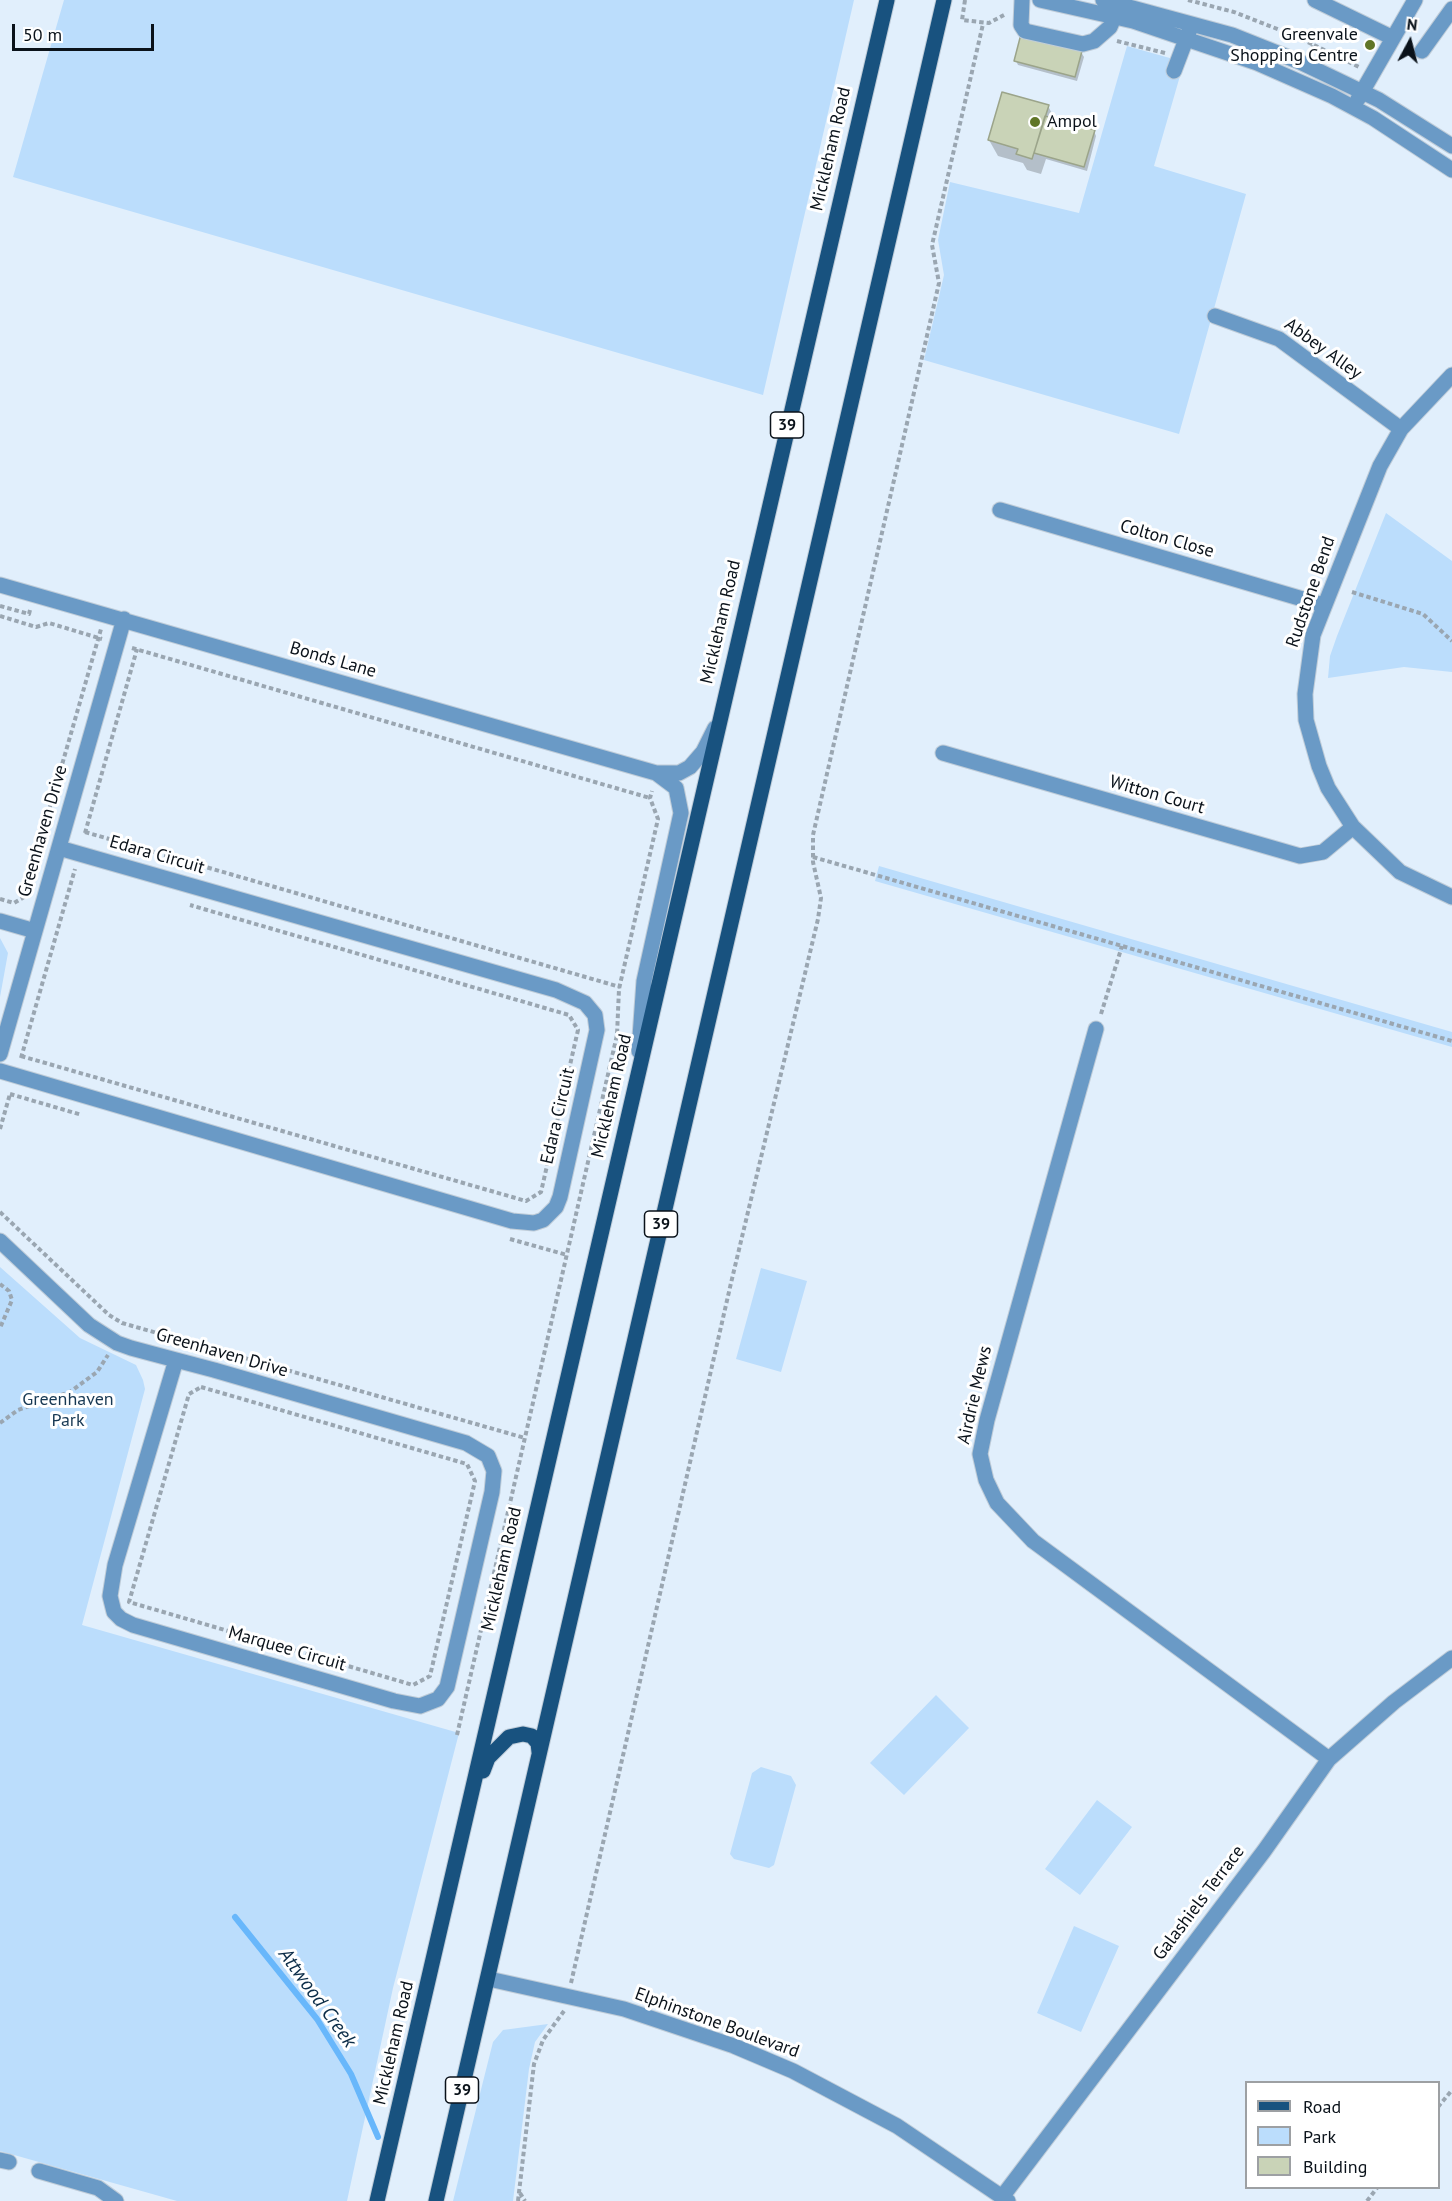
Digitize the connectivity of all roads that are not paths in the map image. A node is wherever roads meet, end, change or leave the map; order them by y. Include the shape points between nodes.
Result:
1 (887, 0) edge
2 (944, 0) edge
3 (1022, 0) edge
4 (1040, 0) edge
5 (1103, 0) edge
6 (1315, 0) edge
7 (1415, 0) edge
8 (1142, 6) edge
9 (1452, 9) edge
10 (1117, 10) junction
11 (1189, 30) junction
12 (1393, 38) junction
13 (1422, 51) dead end
14 (1178, 64) road end
15 (1362, 92) junction
16 (1353, 107) junction
17 (1452, 147) edge
18 (1449, 162) edge
19 (1215, 316) dead end
20 (1452, 375) edge
21 (1401, 429) junction
22 (1000, 510) dead end
23 (0, 585) edge
24 (1323, 605) junction
25 (124, 619) junction
26 (718, 722) junction
27 (943, 753) dead end
28 (656, 773) junction
29 (1353, 827) junction
30 (59, 848) junction
31 (1452, 897) edge
32 (0, 921) edge
33 (35, 930) junction
34 (1096, 1029) road end
35 (0, 1054) edge
36 (639, 1065) junction
37 (0, 1071) edge
38 (0, 1241) edge
39 (176, 1360) junction
40 (466, 1443) joint
41 (1452, 1658) edge
42 (539, 1752) junction
43 (1329, 1759) junction
44 (461, 1836) junction
45 (489, 1979) junction
46 (39, 2171) dead end
47 (1005, 2199) edge
48 (116, 2201) edge
49 (377, 2201) edge
50 (436, 2201) edge

1 - 26 main road, Mickleham Road / 39
2 - 42 main road, 39
3 - 10 street via 1022,29 1072,43 1089,44 1099,37 1110,27
4 - 10 street
5 - 10 street
6 - 12 street
7 - 12 street
8 - 10 street
8 - 11 street
9 - 13 street
10 - 11 street
11 - 14 street
11 - 15 street via 1292,58
11 - 16 street
12 - 15 street
15 - 16 street
15 - 17 street
16 - 18 street
19 - 21 street, Abbey Alley via 1279,339
20 - 21 street, Rudstone Bend
21 - 24 street, Rudstone Bend via 1380,466
22 - 24 street, Colton Close
23 - 25 street, Bonds Lane
24 - 29 street, Rudstone Bend via 1308,657 1306,720 1323,777
25 - 28 street, Bonds Lane
25 - 30 street, Greenhaven Drive
26 - 28 street via 704,752 690,767 679,773
26 - 36 main road, Mickleham Road / 39
27 - 29 street, Witton Court via 1300,856 1323,852
28 - 36 street via 676,788 681,813 644,981
29 - 31 street, Rudstone Bend via 1400,872
30 - 33 street, Greenhaven Drive
30 - 37 street, Edara Circuit via 556,990 585,1003 595,1015 597,1030 560,1197 556,1208 543,1220 512,1221
32 - 33 street
33 - 35 street, Greenhaven Drive
34 - 43 street, Airdrie Mews via 987,1420 980,1454 986,1480 1003,1511 1033,1541
36 - 44 main road, Mickleham Road / 39
38 - 39 street, Greenhaven Drive via 89,1325 114,1341
39 - 40 street, Greenhaven Drive
39 - 40 street, Marquee Circuit via 115,1565 110,1596 114,1612 133,1625 408,1705 430,1703 447,1687 492,1492 494,1471 490,1461 480,1449
41 - 43 street, Galashiels Terrace
42 - 44 main road via 536,1738 528,1734 509,1737 497,1747 488,1758
42 - 45 main road, 39
43 - 47 street, Galashiels Terrace
44 - 49 main road, Mickleham Road / 39
45 - 47 street, Elphinstone Boulevard via 676,2025 793,2071 897,2126
45 - 50 main road, 39
46 - 48 street via 98,2188

